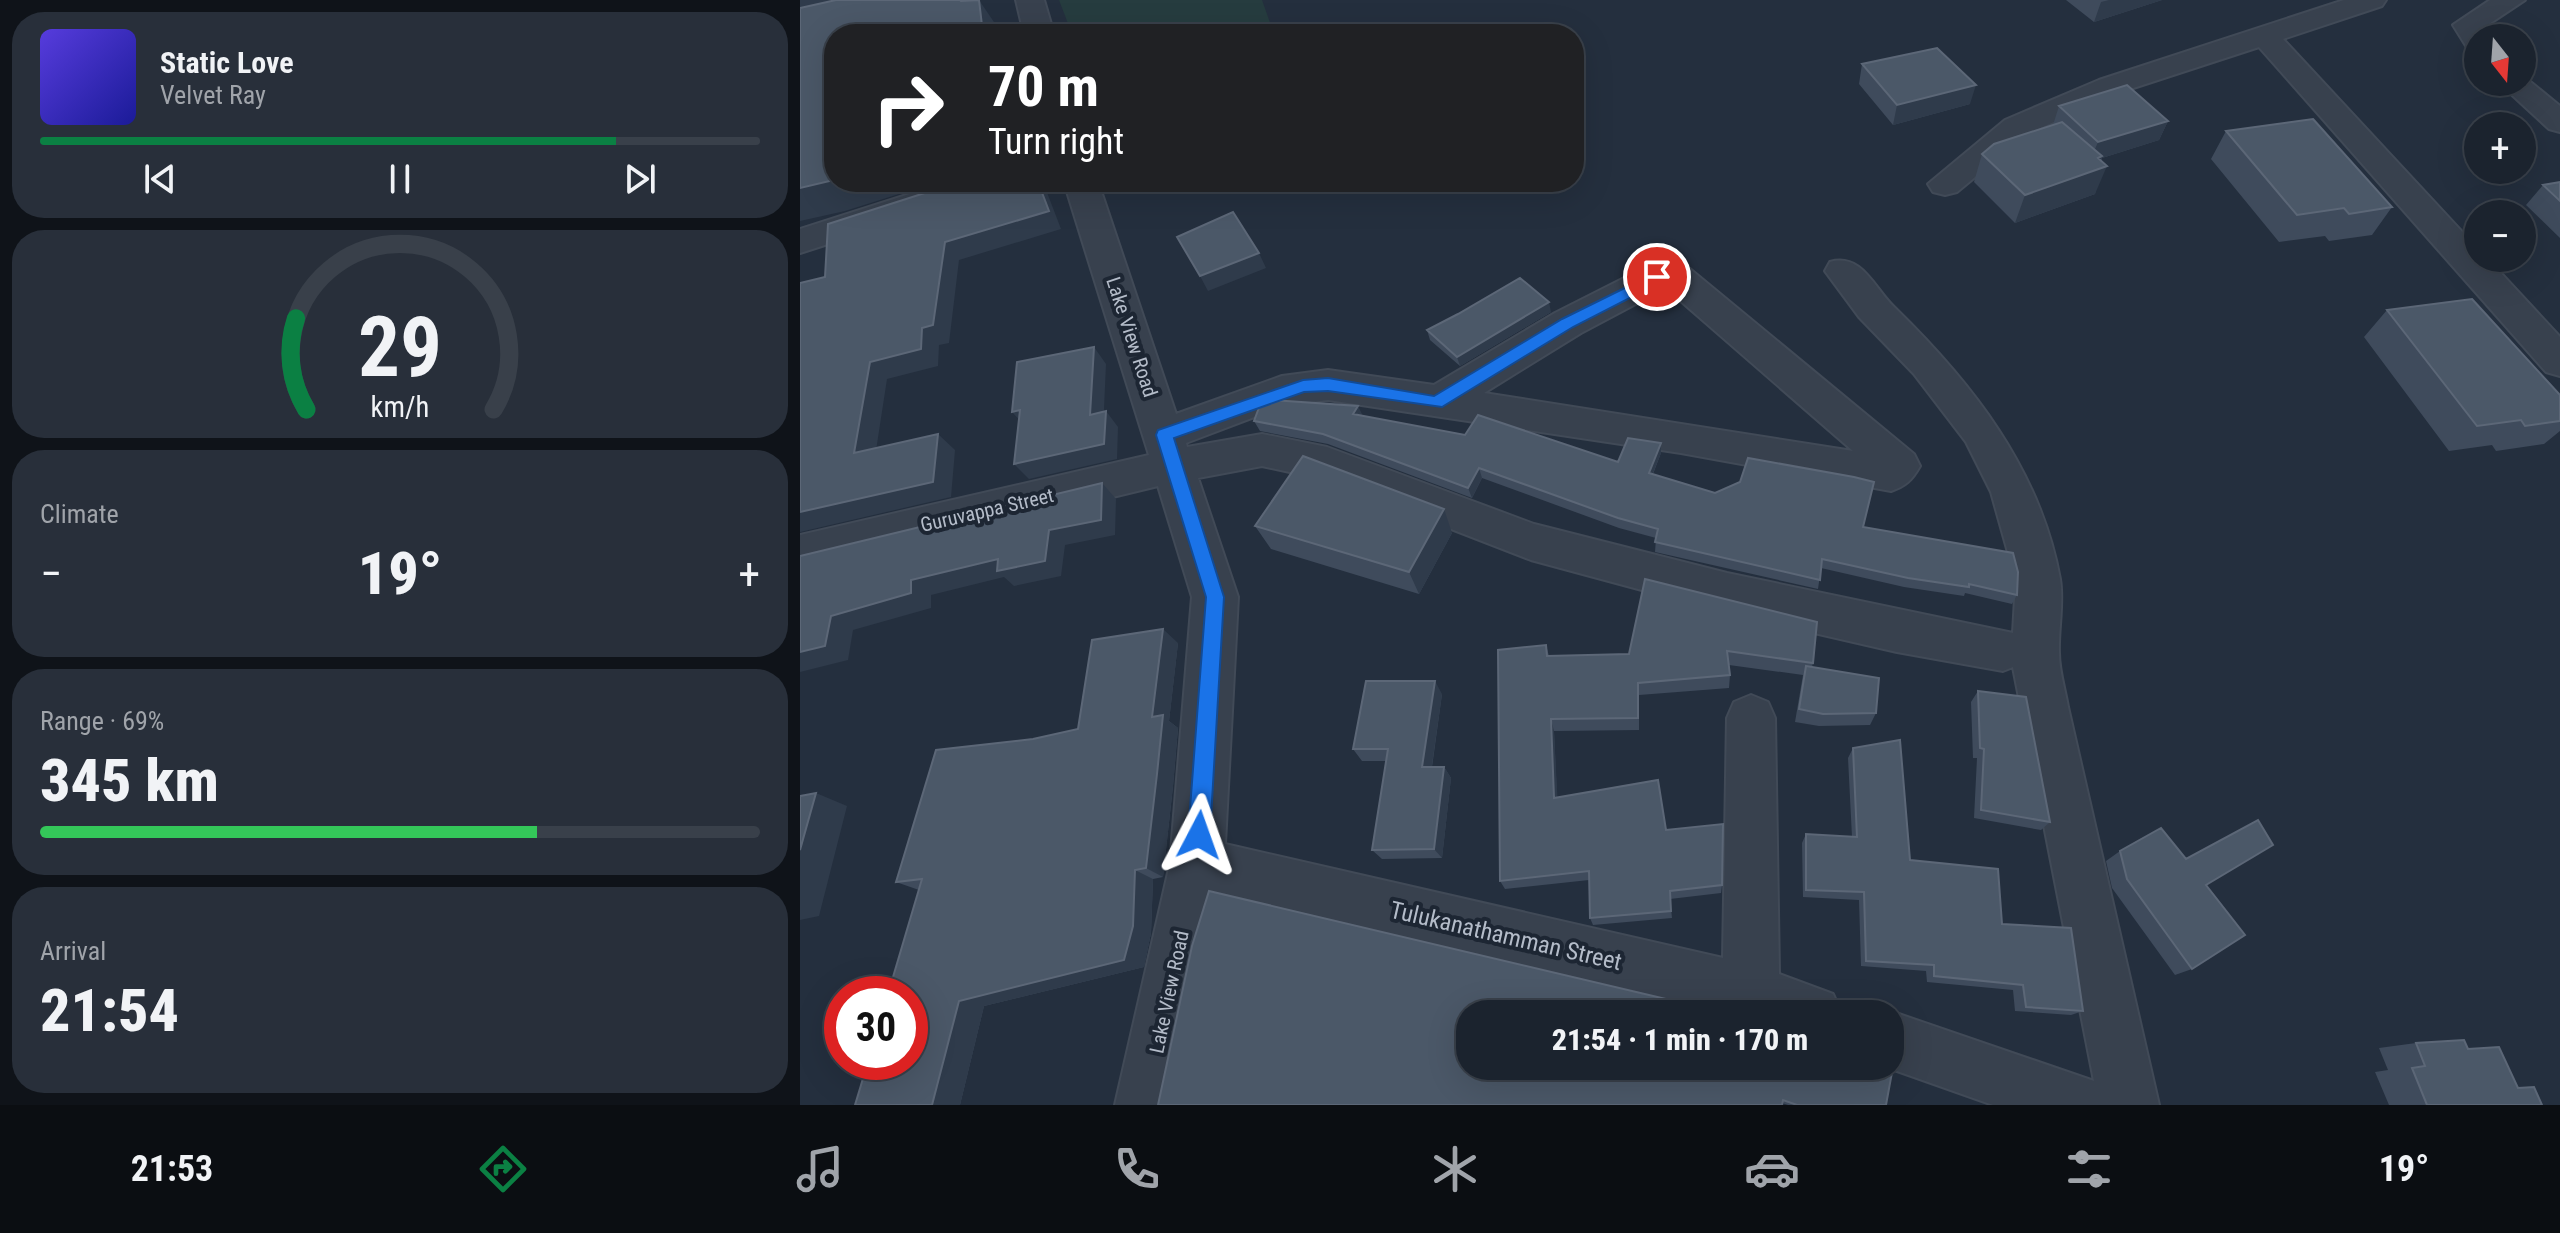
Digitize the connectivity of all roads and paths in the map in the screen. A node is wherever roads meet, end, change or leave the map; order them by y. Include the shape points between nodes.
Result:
1 (1030, 0) edge
2 (2372, 0) edge
3 (2511, 0) edge
4 (1036, 24) edge
5 (2469, 24) edge
6 (2266, 37) junction
7 (2560, 85) edge
8 (2536, 88) edge
9 (2528, 96) edge
10 (2560, 122) edge
11 (1945, 184) dead end
12 (952, 192) edge
13 (1084, 192) edge
14 (800, 241) edge
15 (1843, 271) dead end
16 (2560, 362) edge
17 (1436, 403) junction
18 (1169, 450) junction
19 (800, 554) edge
20 (2003, 650) dead end
21 (1751, 718) dead end
22 (1197, 864) junction
23 (1751, 993) junction
24 (1772, 1000) edge
25 (1904, 1045) edge
26 (1145, 1105) edge
27 (2079, 1105) edge
28 (2129, 1105) edge

1 - 4 street
2 - 6 street
3 - 5 street
6 - 11 street via 2110,86 2016,127
6 - 16 street
7 - 8 street
9 - 10 street
12 - 14 street
13 - 18 street, Lake View Road
15 - 28 street via 1928,364 1981,432 2012,492 2038,581 2035,656 2044,707
17 - 17 street via 1681,437 1891,474 1899,466 1677,278 1657,277 1568,323
17 - 18 street via 1328,385 1303,386
18 - 19 street, Guruvappa Street
18 - 20 street via 1262,450 1327,464 1531,542 1727,593
18 - 22 street, Lake View Road via 1215,597
21 - 23 street
22 - 23 street, Tulukanathamman Street
22 - 26 street, Lake View Road
23 - 24 street, Tulukanathamman Street
25 - 27 street

